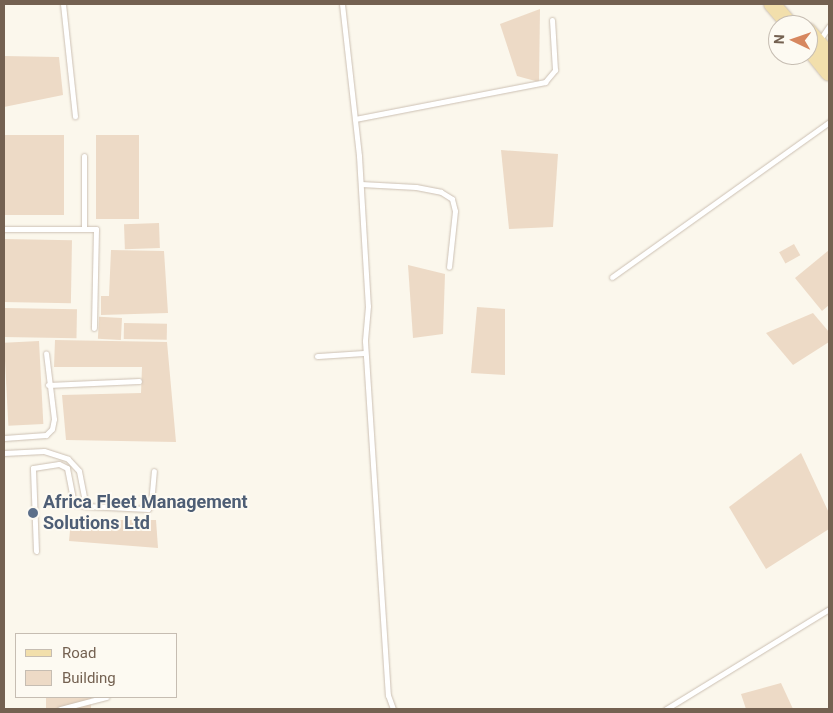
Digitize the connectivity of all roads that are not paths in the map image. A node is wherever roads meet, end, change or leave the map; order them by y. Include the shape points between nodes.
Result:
1 (63, 4) edge
2 (342, 4) edge
3 (772, 4) edge
4 (785, 4) edge
5 (781, 15) edge
6 (794, 15) edge
7 (552, 20) dead end
8 (829, 26) edge
9 (818, 36) edge
10 (818, 48) edge
11 (818, 55) edge
12 (829, 56) edge
13 (829, 73) edge
14 (75, 116) dead end
15 (355, 119) junction
16 (829, 122) edge
17 (84, 156) dead end
18 (361, 184) junction
19 (4, 229) edge
20 (84, 229) junction
21 (449, 267) dead end
22 (612, 277) dead end
23 (94, 328) dead end
24 (46, 353) dead end
25 (366, 353) junction
26 (317, 356) dead end
27 (139, 381) dead end
28 (48, 385) junction
29 (4, 438) edge
30 (4, 453) edge
31 (154, 471) dead end
32 (86, 506) junction
33 (36, 551) dead end
34 (829, 611) edge
35 (103, 698) edge
36 (60, 709) edge
37 (393, 709) edge
38 (666, 709) edge

1 - 14 lane
2 - 15 lane
3 - 5 main road
4 - 6 main road
7 - 15 lane via 555,70 545,82
8 - 9 lane
10 - 12 main road
11 - 13 main road
15 - 18 lane
16 - 22 lane
17 - 20 lane
18 - 21 lane via 416,187 441,192 452,199 455,211
18 - 25 lane via 368,306
19 - 20 lane
20 - 23 lane via 96,229
24 - 28 lane
25 - 26 lane
25 - 37 lane via 388,699
27 - 28 lane
28 - 29 lane via 54,419 50,433
30 - 32 lane via 44,451 68,459 78,471
31 - 32 lane via 148,509
32 - 33 lane via 74,504 68,468 59,464 33,468
34 - 38 lane
35 - 36 lane

